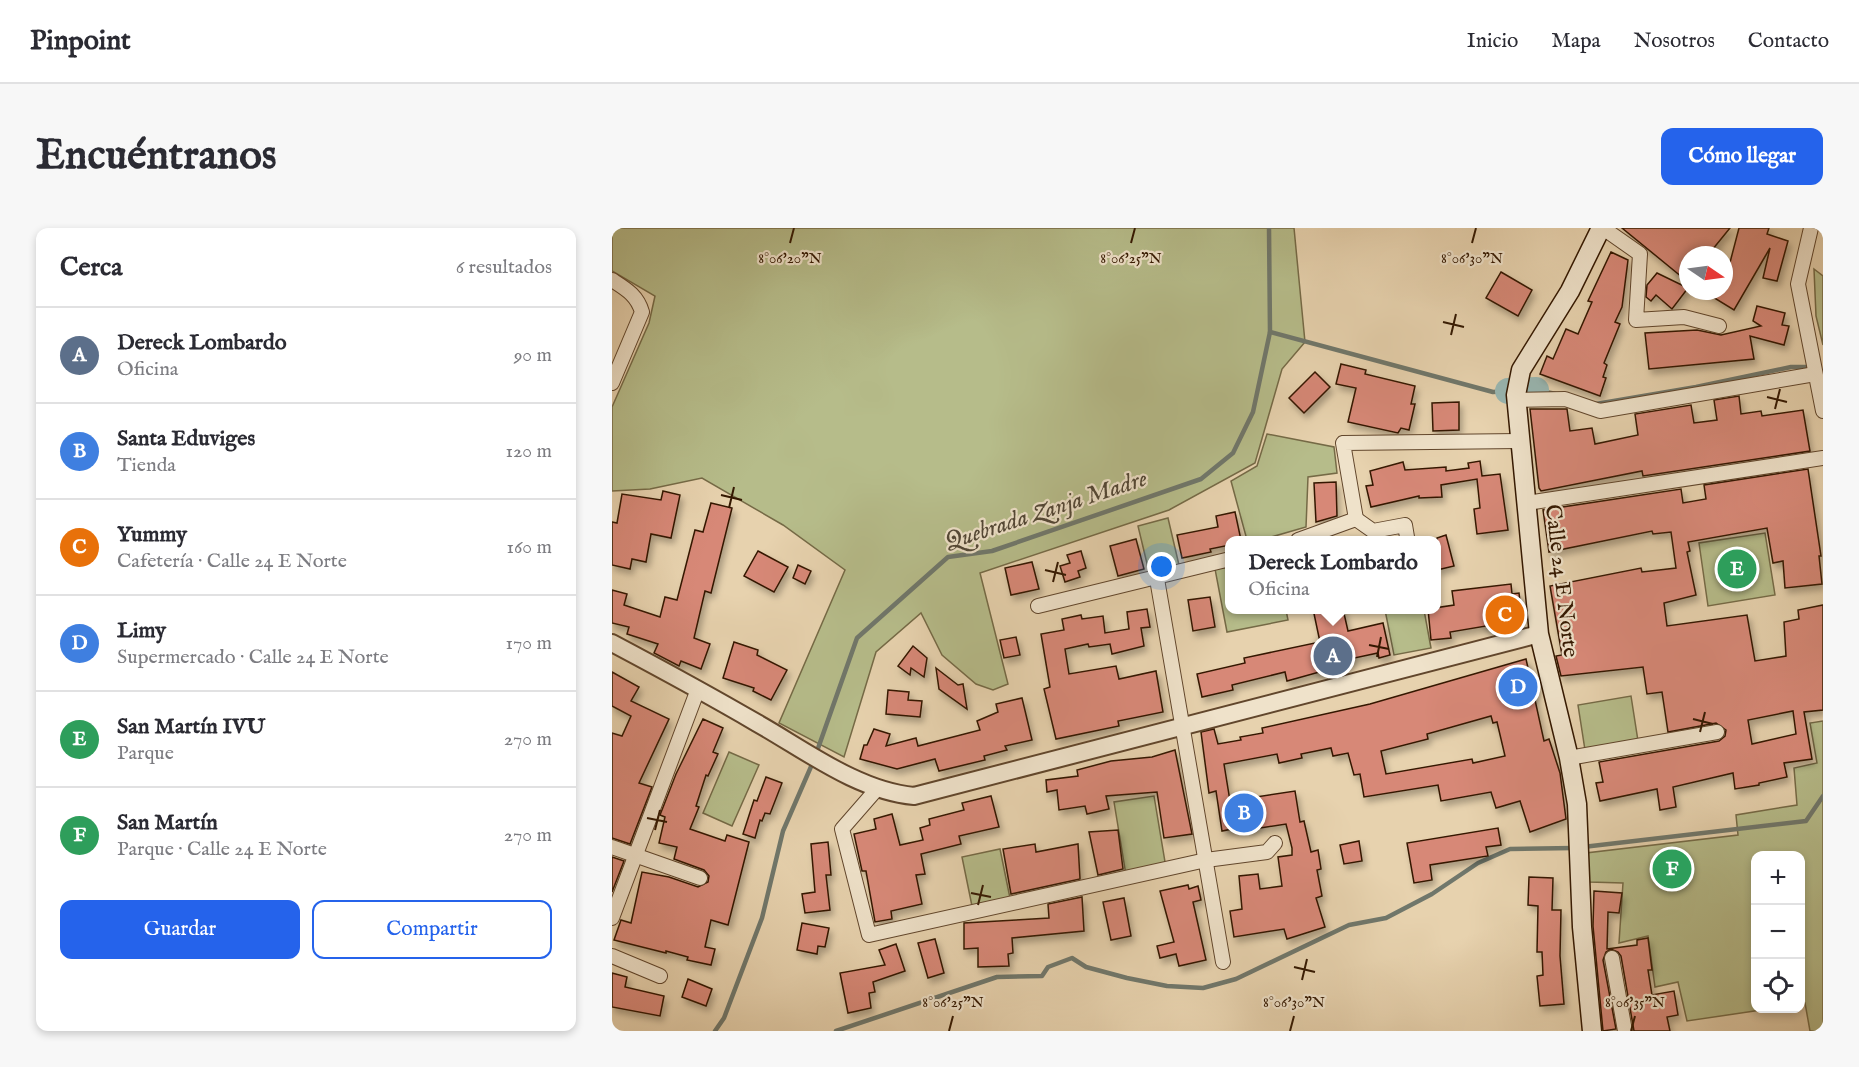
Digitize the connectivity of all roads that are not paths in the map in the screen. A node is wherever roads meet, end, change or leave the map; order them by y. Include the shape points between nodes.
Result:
1 (1602, 228) edge
2 (1810, 228) edge
3 (612, 280) edge
4 (1719, 326) dead end
5 (1815, 374) junction
6 (612, 383) edge
7 (1821, 391) edge
8 (1516, 397) junction
9 (1823, 411) edge
10 (1519, 441) junction
11 (1823, 458) edge
12 (1527, 503) junction
13 (1356, 519) junction
14 (1309, 536) edge
15 (1407, 536) edge
16 (1225, 560) edge
17 (1157, 579) junction
18 (1038, 606) dead end
19 (1539, 634) junction
20 (612, 643) edge
21 (698, 689) junction
22 (1183, 725) junction
23 (1717, 732) dead end
24 (1569, 758) junction
25 (876, 790) junction
26 (1275, 843) dead end
27 (612, 847) edge
28 (636, 855) junction
29 (1206, 860) junction
30 (700, 878) dead end
31 (612, 918) edge
32 (612, 956) edge
33 (1612, 958) dead end
34 (1223, 962) dead end
35 (660, 976) dead end
36 (1592, 1031) edge
37 (1625, 1031) edge

1 - 4 street via 1640,254 1636,320 1683,317
1 - 8 main road, Calle 24 E Norte via 1570,291 1521,370
2 - 5 street via 1798,284
3 - 6 street via 630,291 642,312
5 - 7 street
5 - 8 street via 1600,411 1565,399
7 - 9 street
8 - 10 main road, Calle 24 E Norte
10 - 12 main road, Calle 24 E Norte
10 - 13 street via 1343,443
11 - 12 street
12 - 19 main road, Calle 24 E Norte
13 - 14 street
13 - 15 street via 1373,531 1405,525
16 - 17 street
17 - 18 street
17 - 22 street
19 - 22 street
19 - 24 main road, Calle 24 E Norte
20 - 21 street
21 - 25 street
21 - 28 street
22 - 25 street via 914,796
22 - 29 street
23 - 24 street
24 - 36 main road, Calle 24 E Norte via 1580,839 1582,927
25 - 29 street via 842,829 869,935
26 - 29 street via 1267,852
27 - 28 street
28 - 30 street
28 - 31 street
29 - 34 street
32 - 35 street
33 - 37 street

